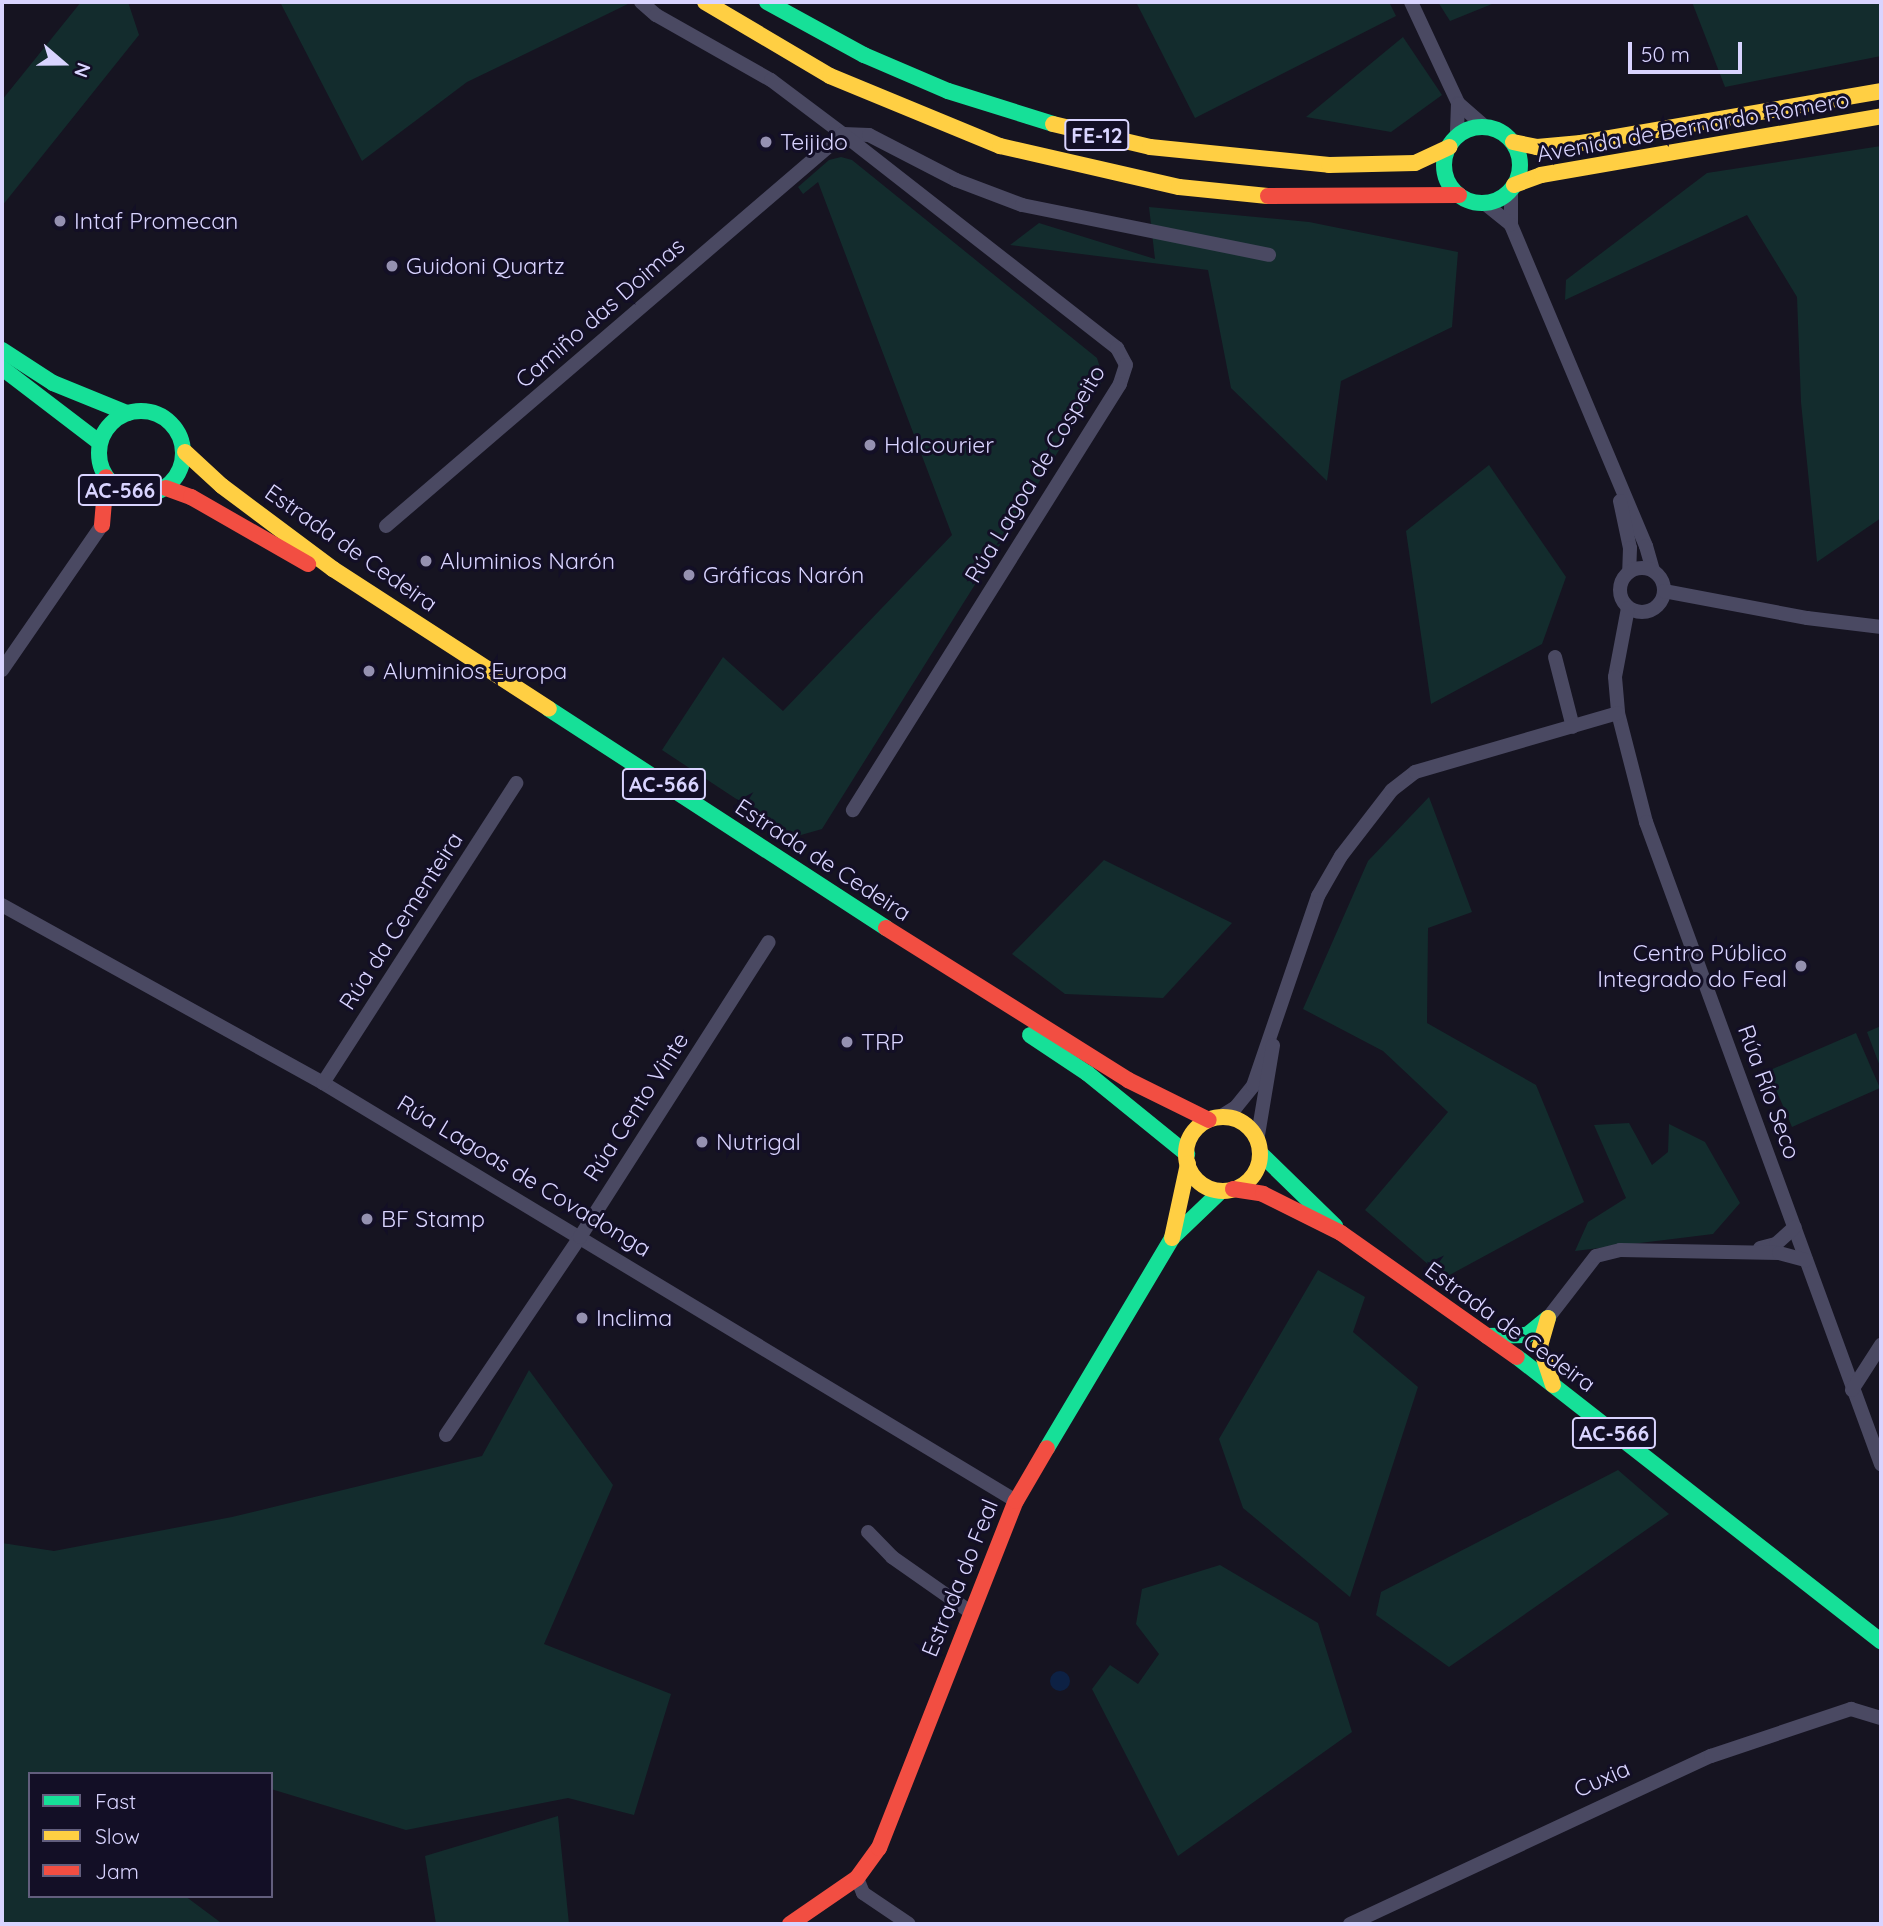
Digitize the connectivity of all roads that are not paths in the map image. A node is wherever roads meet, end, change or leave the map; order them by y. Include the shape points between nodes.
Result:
1 (641, 2) edge
2 (705, 2) edge
3 (766, 2) edge
4 (1411, 2) edge
5 (1881, 91) edge
6 (1458, 103) junction
7 (1881, 116) edge
8 (1485, 127) junction
9 (843, 134) junction
10 (1453, 142) junction
11 (1513, 142) junction
12 (1513, 187) junction
13 (1460, 195) junction
14 (1483, 202) junction
15 (1510, 225) junction
16 (1269, 255) dead end
17 (2, 350) edge
18 (2, 368) edge
19 (127, 413) junction
20 (100, 443) junction
21 (185, 452) junction
22 (1614, 472) junction
23 (106, 477) junction
24 (166, 488) junction
25 (135, 495) junction
26 (102, 525) junction
27 (386, 526) dead end
28 (1653, 571) junction
29 (1629, 572) junction
30 (1664, 591) junction
31 (1628, 608) junction
32 (1881, 627) edge
33 (1555, 657) dead end
34 (2, 670) edge
35 (1618, 713) junction
36 (1573, 727) junction
37 (516, 783) dead end
38 (853, 810) dead end
39 (2, 905) edge
40 (769, 942) dead end
41 (1279, 1002) junction
42 (323, 1083) junction
43 (1214, 1118) junction
44 (1259, 1147) junction
45 (1187, 1159) junction
46 (1227, 1190) junction
47 (1795, 1227) junction
48 (1341, 1233) junction
49 (580, 1237) junction
50 (1172, 1238) junction
51 (1745, 1252) junction
52 (1806, 1260) junction
53 (1548, 1318) junction
54 (1486, 1336) junction
55 (1881, 1345) edge
56 (1519, 1359) junction
57 (1554, 1387) junction
58 (1852, 1390) junction
59 (446, 1435) dead end
60 (1881, 1464) edge
61 (1016, 1501) junction
62 (868, 1532) dead end
63 (969, 1611) junction
64 (1881, 1641) edge
65 (1881, 1718) edge
66 (857, 1878) junction
67 (790, 1924) edge
68 (909, 1924) edge
69 (1349, 1924) edge

1 - 9 street via 771,80
2 - 13 main road, FE-12 via 830,76 914,114 1000,146 1089,169 1179,187 1266,196
3 - 10 main road, FE-12 via 864,55 948,90 1031,119 1150,147 1329,165 1415,163
4 - 6 street
5 - 11 main road, Avenida de Bernardo Romero via 1581,143 1537,147
6 - 8 street
6 - 10 street
7 - 12 main road, Avenida de Bernardo Romero via 1541,175
8 - 10 main road
8 - 11 main road
9 - 16 street via 869,135 956,180 1021,205
9 - 27 street, Camiño das Doimas
9 - 38 street, Rúa Lagoa de Cospeito via 1117,348 1126,365 1120,384
10 - 13 main road via 1447,178
11 - 12 main road via 1520,163
12 - 14 main road
12 - 15 street
13 - 14 main road
14 - 15 street
15 - 22 street
17 - 19 main road, AC-566 via 53,383
18 - 20 main road, AC-566
19 - 20 main road, AC-566 via 109,425
19 - 21 main road, AC-566 via 145,410 162,416 177,429
20 - 23 main road, AC-566 via 99,462
21 - 24 main road, AC-566 via 180,471
21 - 43 main road, Estrada de Cedeira / AC-566 via 222,486 333,569 771,855 1128,1080
22 - 28 street
22 - 29 street via 1630,548
23 - 25 main road, AC-566
23 - 26 main road
24 - 25 main road, AC-566
24 - 45 main road, Estrada de Cedeira via 191,497 333,579 1087,1073
25 - 26 main road
26 - 34 street
28 - 29 street
28 - 30 street
29 - 31 street via 1620,587
30 - 31 street via 1660,604 1648,612
30 - 32 street
31 - 35 street, Rúa Río Seco via 1615,677
33 - 36 street
35 - 36 street
35 - 47 street, Rúa Río Seco via 1646,822
36 - 41 street via 1415,772 1392,790 1341,856 1318,896
37 - 42 street, Rúa da Cementeira
39 - 42 street, Rúa Lagoas de Covadonga
40 - 49 street, Rúa Cento Vinte
41 - 43 street via 1253,1086 1236,1107
41 - 44 street
42 - 49 street, Rúa Lagoas de Covadonga
43 - 44 main road via 1243,1123
43 - 45 main road via 1191,1135
44 - 46 main road via 1253,1175
44 - 48 main road, Estrada de Cedeira / AC-566
45 - 46 main road via 1198,1181
45 - 50 main road, Estrada do Feal
46 - 48 main road, Estrada de Cedeira / AC-566 via 1263,1194
46 - 50 main road, Estrada do Feal
47 - 51 street via 1776,1244
47 - 52 street, Rúa Río Seco
48 - 54 main road, Estrada de Cedeira / AC-566
49 - 59 street, Rúa Cento Vinte
49 - 61 street, Rúa Lagoas de Covadonga
50 - 61 main road, Estrada do Feal
51 - 52 street
51 - 53 street via 1620,1250 1596,1256
52 - 58 street, Rúa Río Seco
53 - 54 main road via 1527,1335
53 - 56 main road
53 - 57 main road via 1539,1346
54 - 56 main road, Estrada de Cedeira / AC-566
55 - 58 street
56 - 57 main road, Estrada de Cedeira / AC-566
57 - 64 main road, Estrada de Cedeira / AC-566
58 - 60 street, Rúa Río Seco
61 - 63 main road, Estrada do Feal
62 - 63 street via 892,1557
63 - 66 main road, Estrada do Feal via 879,1848
65 - 69 street, Cuxia via 1851,1709 1711,1756
66 - 67 main road, Estrada do Feal
66 - 68 street via 863,1893

